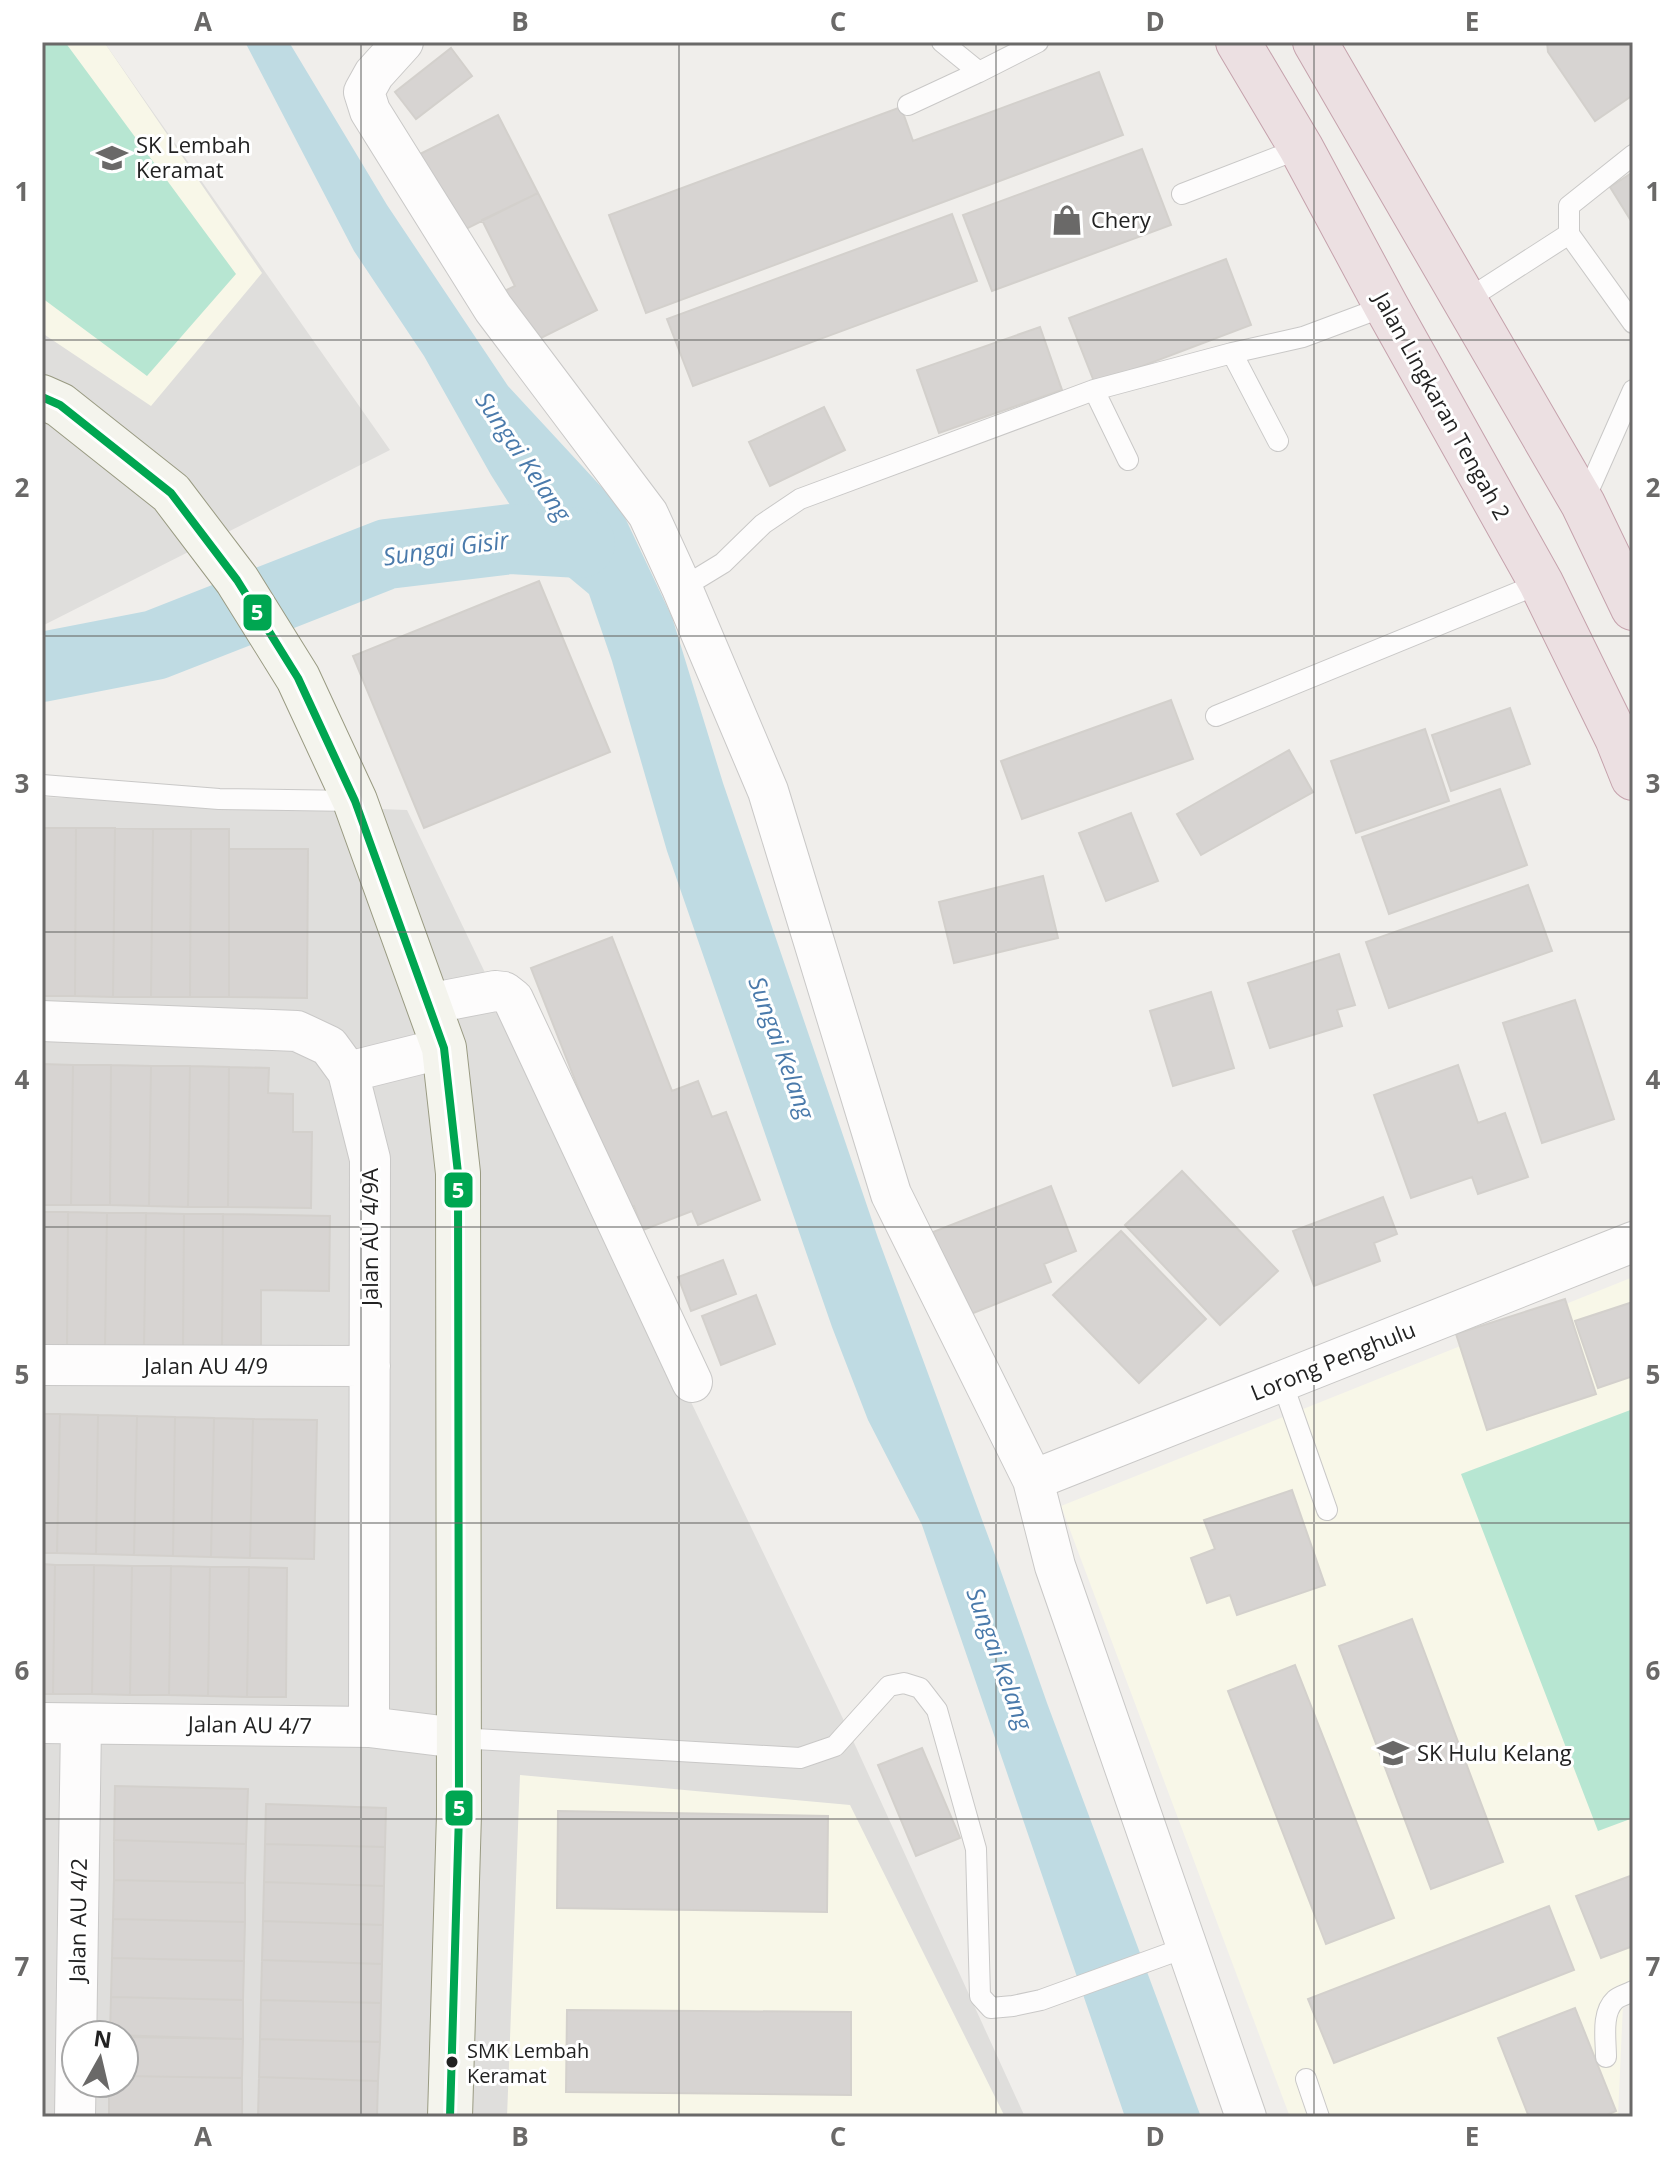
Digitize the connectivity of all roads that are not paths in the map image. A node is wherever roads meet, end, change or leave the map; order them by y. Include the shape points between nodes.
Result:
1 (403, 42) edge
2 (942, 42) edge
3 (1038, 42) edge
4 (1238, 42) edge
5 (1315, 42) edge
6 (979, 72) junction
7 (908, 105) dead end
8 (1301, 148) junction
9 (1633, 155) edge
10 (1182, 194) dead end
11 (1569, 234) junction
12 (1465, 301) junction
13 (1386, 306) junction
14 (1633, 323) edge
15 (1232, 353) junction
16 (1094, 390) junction
17 (1633, 390) edge
18 (42, 397) edge
19 (1278, 441) dead end
20 (1128, 460) dead end
21 (1583, 504) junction
22 (1541, 583) junction
23 (682, 588) junction
24 (1633, 608) edge
25 (1216, 716) dead end
26 (1633, 778) edge
27 (42, 785) edge
28 (355, 801) junction
29 (428, 1004) junction
30 (42, 1021) edge
31 (444, 1048) junction
32 (348, 1072) junction
33 (1633, 1242) edge
34 (42, 1365) edge
35 (370, 1366) junction
36 (692, 1382) dead end
37 (1282, 1382) junction
38 (1033, 1480) junction
39 (1327, 1510) dead end
40 (42, 1723) edge
41 (81, 1724) junction
42 (369, 1727) junction
43 (458, 1738) junction
44 (1187, 1947) junction
45 (1633, 1991) edge
46 (67, 2019) edge
47 (1606, 2057) dead end
48 (1306, 2079) dead end
49 (450, 2117) edge
50 (1246, 2117) edge
51 (1319, 2117) edge

1 - 23 street via 364,92 370,111 493,308 648,514
2 - 6 lane
3 - 6 lane
4 - 8 highway, Jalan Lingkaran Tengah 2
5 - 12 highway
6 - 7 lane
8 - 10 lane
8 - 13 highway, Jalan Lingkaran Tengah 2
9 - 11 lane via 1569,206
11 - 12 lane
11 - 14 lane
12 - 21 highway
13 - 15 lane via 1303,337
13 - 22 highway, Jalan Lingkaran Tengah 2
15 - 16 lane
15 - 19 lane
16 - 20 lane
16 - 23 lane via 800,499 763,524 723,563
17 - 21 lane
18 - 28 main road via 60,405 171,493 237,580 298,678
21 - 24 highway
22 - 25 lane
22 - 26 highway, Jalan Lingkaran Tengah 2
23 - 38 street via 768,791 891,1194
27 - 28 lane via 219,799
28 - 29 main road
29 - 31 main road
29 - 36 street via 495,991 513,999
30 - 32 street, Jalan AU 4/9A via 297,1031 329,1046
31 - 32 street
31 - 43 main road via 458,1173
32 - 35 street, Jalan AU 4/9A via 370,1159
33 - 37 street, Lorong Penghulu
34 - 35 street, Jalan AU 4/9
35 - 42 street, Jalan AU 4/9A
37 - 38 street, Lorong Penghulu
37 - 39 lane
38 - 44 street via 1055,1566
40 - 41 street, Jalan AU 4/7
41 - 42 street, Jalan AU 4/7
41 - 46 street, Jalan AU 4/2
42 - 43 street, Jalan AU 4/7
43 - 44 lane via 800,1758 835,1746 889,1686 904,1683 920,1688 937,1710 976,1849 980,1996 991,2008 1041,2000
43 - 49 main road
44 - 50 street
45 - 47 lane via 1616,1999 1608,2012
48 - 51 lane

